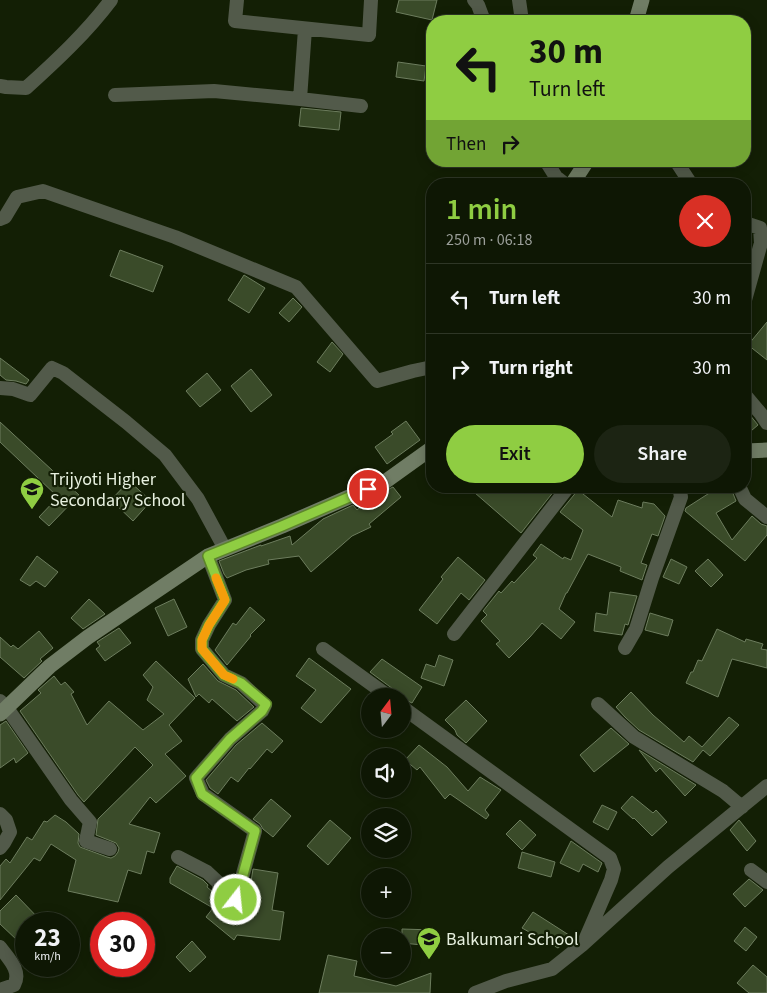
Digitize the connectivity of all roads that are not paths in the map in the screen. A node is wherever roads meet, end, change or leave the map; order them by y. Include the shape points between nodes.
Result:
1 (111, 0) edge
2 (237, 0) edge
3 (371, 0) edge
4 (474, 0) edge
5 (520, 0) edge
6 (642, 0) edge
7 (482, 15) edge
8 (521, 15) edge
9 (638, 15) edge
10 (305, 28) junction
11 (0, 86) edge
12 (115, 95) dead end
13 (300, 99) junction
14 (361, 106) dead end
15 (550, 167) edge
16 (583, 167) edge
17 (680, 167) edge
18 (557, 178) edge
19 (576, 178) edge
20 (687, 178) edge
21 (0, 219) edge
22 (751, 225) edge
23 (763, 229) edge
24 (751, 279) edge
25 (426, 369) edge
26 (0, 388) edge
27 (751, 401) edge
28 (767, 424) edge
29 (767, 450) edge
30 (751, 451) edge
31 (426, 452) edge
32 (564, 493) edge
33 (680, 493) edge
34 (742, 493) edge
35 (767, 517) edge
36 (225, 549) junction
37 (208, 556) junction
38 (454, 634) dead end
39 (625, 648) dead end
40 (323, 649) dead end
41 (377, 688) edge
42 (598, 704) dead end
43 (2, 708) edge
44 (411, 714) edge
45 (767, 786) edge
46 (742, 807) junction
47 (0, 814) edge
48 (0, 848) edge
49 (110, 849) dead end
50 (178, 857) dead end
51 (751, 870) dead end
52 (767, 882) edge
53 (582, 945) junction
54 (0, 947) edge
55 (0, 990) edge
56 (475, 993) edge

1 - 11 street via 26,88
2 - 10 street via 235,21
3 - 10 street via 369,35
4 - 7 street
5 - 8 street
6 - 9 main road
10 - 13 street
12 - 13 street via 214,91
13 - 14 street
15 - 18 street
16 - 19 main road
17 - 20 street
21 - 25 street via 5,217 16,198 42,191 175,237 296,287 376,381
22 - 23 street
23 - 24 street
26 - 36 street via 30,396 52,368 63,373 165,455 198,499
27 - 28 street
29 - 30 main road
31 - 36 main road via 386,481
32 - 38 street
33 - 39 street via 636,629
34 - 35 street
36 - 37 main road
37 - 43 main road via 88,637
37 - 50 street via 225,600 209,625 202,640 202,649 224,675 241,683 266,704 196,778 202,794 255,831 236,900 207,872
40 - 41 street
42 - 46 street via 634,737 723,791
43 - 49 street via 90,822 86,841
44 - 53 street via 610,858 614,869 612,880
45 - 46 street
46 - 53 street via 668,867
47 - 48 street via 10,832
51 - 52 street
53 - 56 street via 552,969
54 - 55 street via 16,969 17,976 14,985

